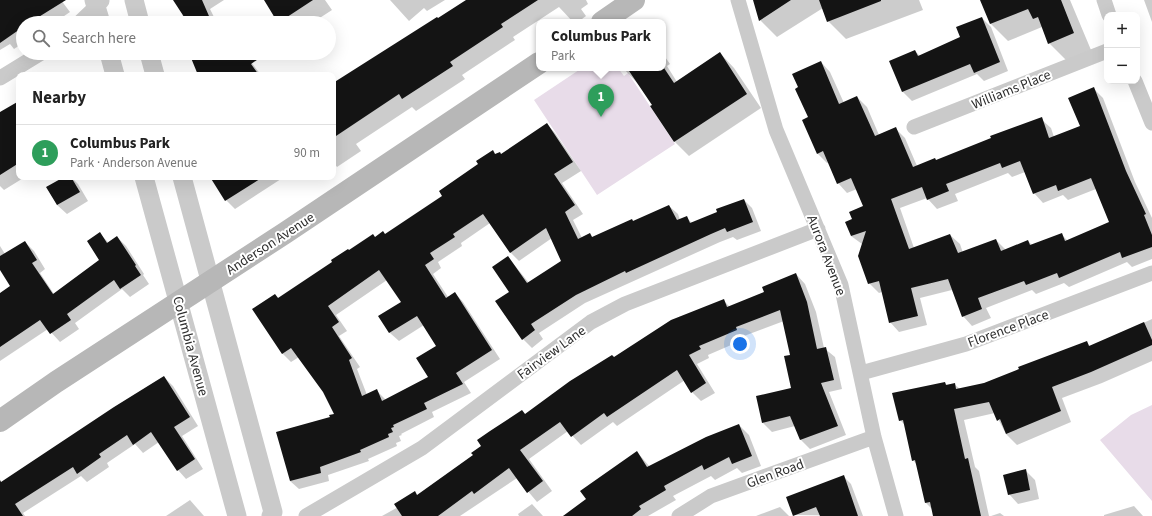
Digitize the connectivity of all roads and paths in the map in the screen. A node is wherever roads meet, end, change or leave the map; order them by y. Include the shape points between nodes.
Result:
1 (134, 0) edge
2 (634, 0) edge
3 (738, 0) edge
4 (1104, 0) edge
5 (99, 8) edge
6 (1108, 12) edge
7 (88, 16) edge
8 (138, 16) edge
9 (606, 19) edge
10 (1104, 52) edge
11 (30, 60) edge
12 (111, 60) edge
13 (151, 60) edge
14 (536, 65) edge
15 (114, 72) edge
16 (154, 72) edge
17 (0, 78) edge
18 (1136, 84) edge
19 (1152, 123) edge
20 (914, 127) dead end
21 (145, 180) edge
22 (183, 180) edge
23 (818, 229) junction
24 (1152, 273) edge
25 (211, 281) junction
26 (179, 301) junction
27 (860, 373) junction
28 (0, 422) edge
29 (874, 437) junction
30 (237, 516) edge
31 (272, 516) edge
32 (306, 516) edge
33 (679, 516) edge
34 (896, 516) edge

1 - 8 street
2 - 9 main road
3 - 23 street, Aurora Avenue via 776,130
4 - 6 street
5 - 7 street
10 - 20 street, Williams Place
11 - 17 street
12 - 15 street
13 - 16 street
14 - 25 main road, Anderson Avenue
18 - 19 street
21 - 26 street, Columbia Avenue
22 - 25 street
23 - 27 street, Aurora Avenue via 841,285
23 - 32 street, Fairview Lane via 625,304 591,322 422,448
24 - 27 street, Florence Place via 966,344
25 - 26 main road, Anderson Avenue
25 - 31 street
26 - 28 main road, Anderson Avenue
26 - 30 street, Columbia Avenue
27 - 29 street, Aurora Avenue
29 - 33 street, Glen Road via 711,496
29 - 34 street, Aurora Avenue

